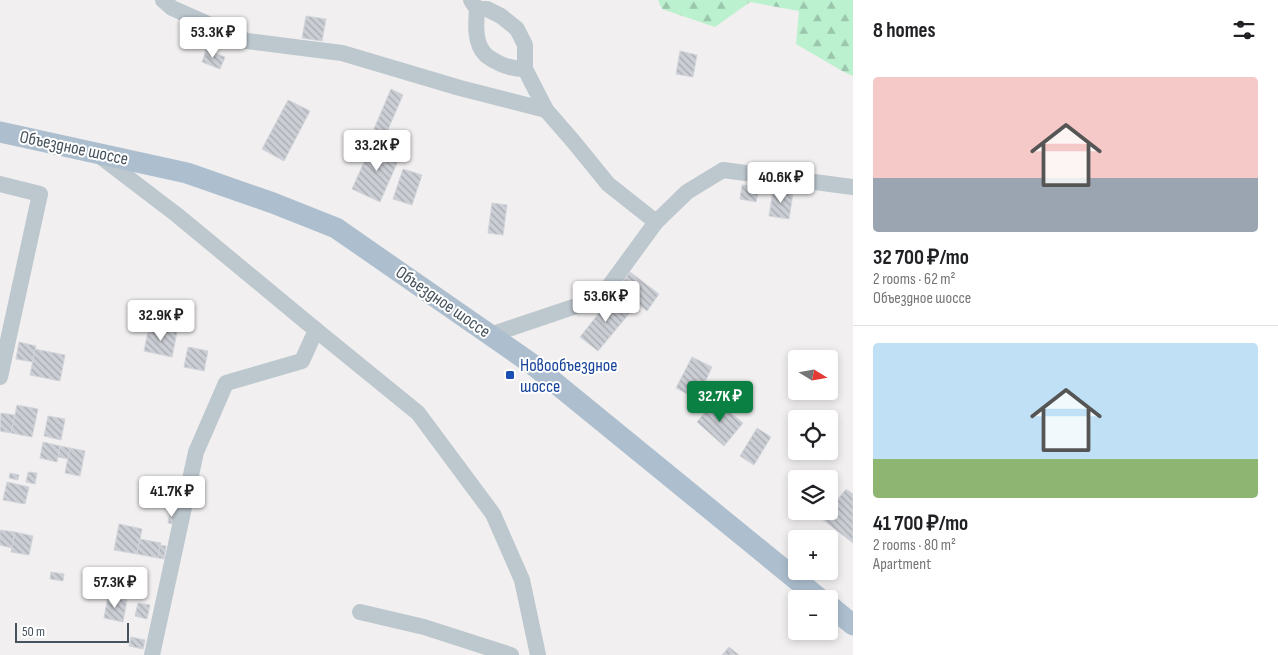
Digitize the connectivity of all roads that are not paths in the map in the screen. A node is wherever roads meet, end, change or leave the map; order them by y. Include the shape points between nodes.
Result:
1 (163, 0) edge
2 (474, 4) edge
3 (525, 69) junction
4 (546, 110) junction
5 (0, 132) edge
6 (95, 153) junction
7 (0, 184) edge
8 (853, 186) edge
9 (656, 222) junction
10 (316, 330) junction
11 (490, 335) junction
12 (0, 377) edge
13 (809, 590) edge
14 (360, 612) dead end
15 (838, 613) edge
16 (853, 625) edge
17 (152, 655) edge
18 (511, 655) edge
19 (538, 655) edge

1 - 4 street via 172,8 247,41 342,53
2 - 3 street via 501,16 516,30 525,45
2 - 3 street via 478,43 484,54 512,69
3 - 4 street
4 - 9 street via 608,184
5 - 6 main road, Объездное шоссе
6 - 10 street via 177,214
6 - 11 main road, Объездное шоссе via 187,173 336,228
7 - 12 street via 40,194
8 - 9 street via 723,170 687,192
9 - 11 street via 601,294 588,302
10 - 17 street via 302,362 226,382 196,452
10 - 19 street via 418,412 493,514 522,580
11 - 13 main road, Объездное шоссе via 532,364
14 - 18 street via 424,627
15 - 16 main road

